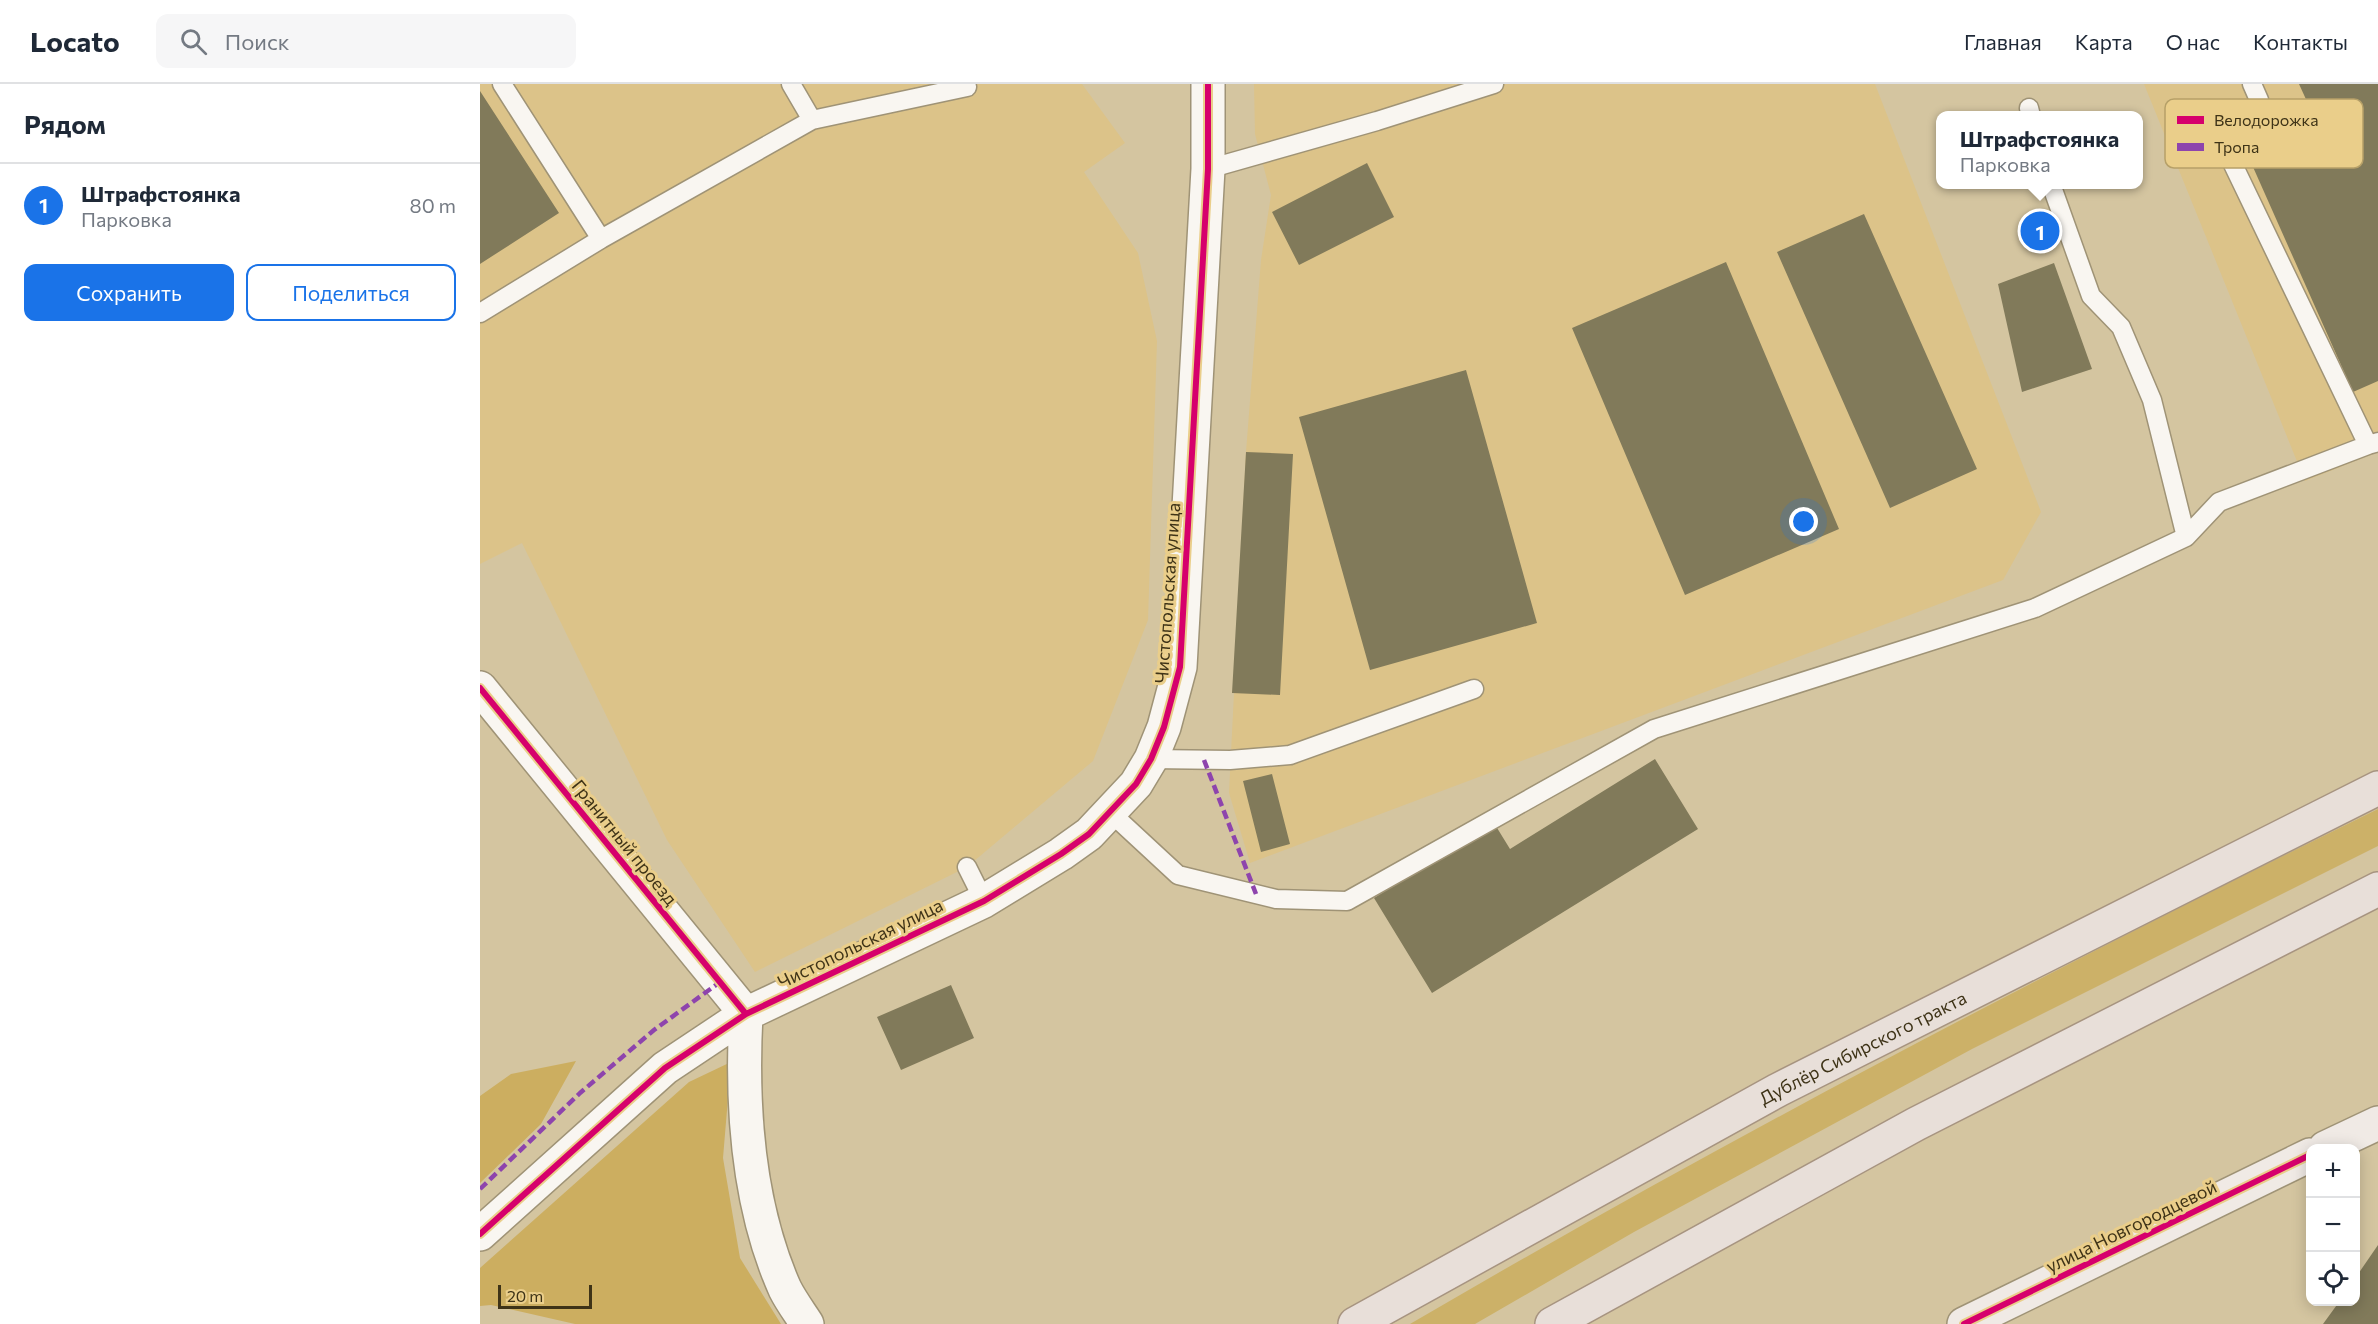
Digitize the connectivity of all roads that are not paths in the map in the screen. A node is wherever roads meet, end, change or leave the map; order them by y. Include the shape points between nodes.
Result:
1 (502, 84) edge
2 (791, 84) edge
3 (1208, 84) edge
4 (1494, 84) edge
5 (2252, 84) edge
6 (967, 87) dead end
7 (2259, 99) edge
8 (812, 120) junction
9 (2235, 168) edge
10 (1208, 169) junction
11 (2053, 189) edge
12 (601, 238) junction
13 (480, 313) edge
14 (2373, 443) edge
15 (2186, 537) junction
16 (480, 688) edge
17 (1474, 689) dead end
18 (1151, 759) junction
19 (2378, 788) edge
20 (1111, 813) junction
21 (968, 867) dead end
22 (2378, 888) edge
23 (984, 901) junction
24 (746, 1014) junction
25 (2378, 1123) edge
26 (2335, 1144) edge
27 (2306, 1157) edge
28 (480, 1234) edge
29 (1977, 1322) edge
30 (807, 1324) edge
31 (1356, 1324) edge
32 (1553, 1324) edge

1 - 12 lane
2 - 8 lane
3 - 10 street, Чистопольская улица
4 - 10 lane
5 - 7 lane
6 - 8 lane
8 - 12 lane
9 - 14 lane
10 - 18 street, Чистопольская улица via 1179,667 1164,727
11 - 15 lane via 2091,297 2121,327 2152,400
12 - 13 lane
14 - 15 lane via 2219,502
15 - 20 lane via 2035,608 1654,729 1347,901 1276,898 1178,875
16 - 24 street, Гранитный проезд
17 - 18 lane via 1290,755 1230,760
18 - 20 street, Чистопольская улица
19 - 31 main road, Дублёр Сибирского тракта via 1778,1090
20 - 23 street, Чистопольская улица via 1061,855
21 - 23 lane
22 - 32 main road via 1916,1124
23 - 24 street, Чистопольская улица
24 - 28 street, Чистопольская улица via 665,1068
24 - 30 street via 745,1099 757,1200 786,1291
25 - 26 street
27 - 29 street, улица Новгородцевой

